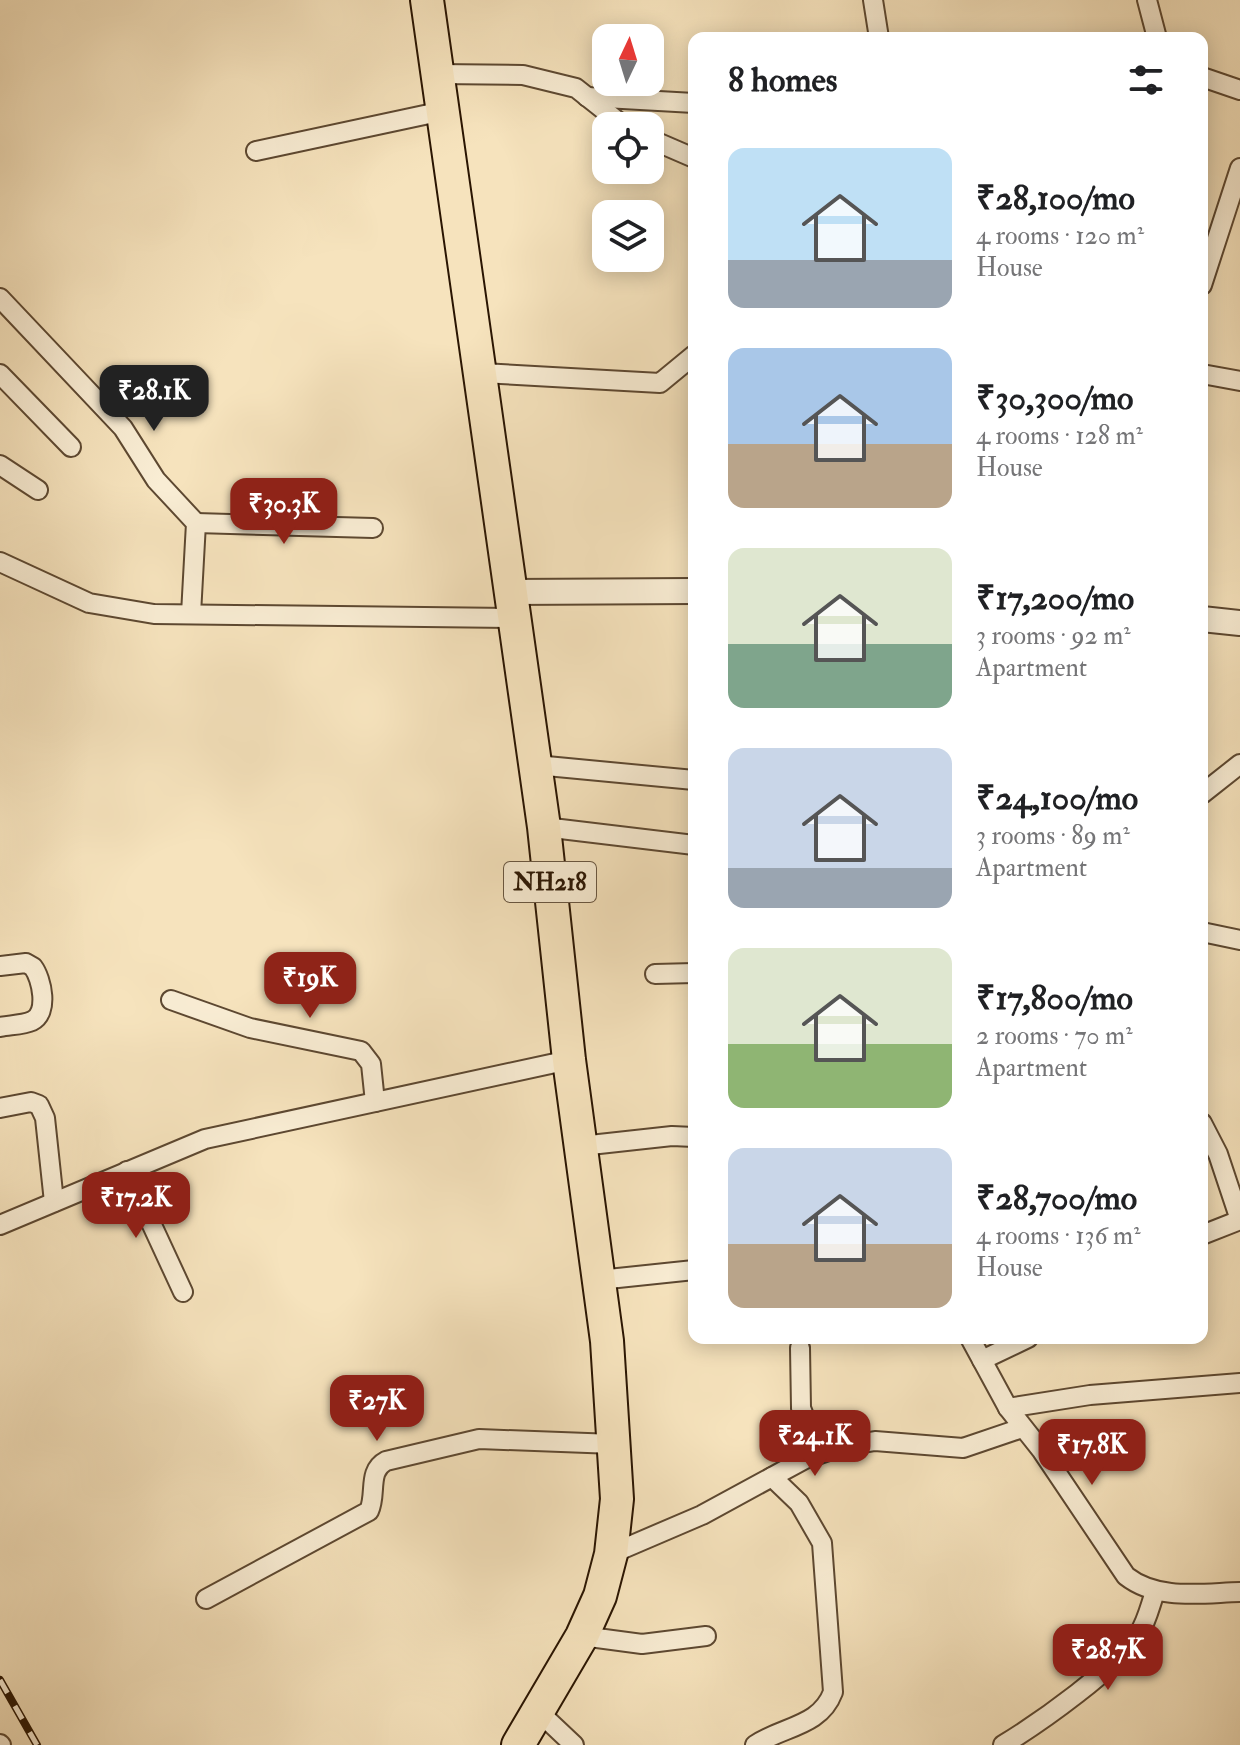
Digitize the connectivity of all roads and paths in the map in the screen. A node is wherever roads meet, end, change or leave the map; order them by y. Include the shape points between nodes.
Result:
1 (427, 0) edge
2 (873, 0) edge
3 (1147, 0) edge
4 (878, 32) edge
5 (1155, 32) edge
6 (438, 74) junction
7 (1208, 79) edge
8 (1240, 90) edge
9 (587, 97) junction
10 (688, 103) edge
11 (443, 111) junction
12 (606, 112) edge
13 (664, 145) edge
14 (256, 151) dead end
15 (688, 155) edge
16 (1240, 168) edge
17 (1208, 267) edge
18 (0, 298) edge
19 (688, 360) edge
20 (482, 373) junction
21 (0, 374) edge
22 (1208, 375) edge
23 (1240, 381) edge
24 (71, 447) dead end
25 (0, 465) edge
26 (38, 490) dead end
27 (196, 523) junction
28 (373, 528) dead end
29 (0, 562) edge
30 (688, 591) edge
31 (512, 605) junction
32 (191, 614) junction
33 (1208, 620) edge
34 (1240, 623) edge
35 (1240, 764) edge
36 (536, 765) junction
37 (688, 779) edge
38 (1208, 789) edge
39 (544, 827) junction
40 (688, 844) edge
41 (1208, 933) edge
42 (1240, 940) edge
43 (0, 966) edge
44 (688, 973) edge
45 (655, 974) dead end
46 (171, 1000) dead end
47 (0, 1027) edge
48 (569, 1060) junction
49 (375, 1102) junction
50 (0, 1108) edge
51 (1208, 1134) edge
52 (688, 1137) edge
53 (581, 1146) junction
54 (127, 1171) junction
55 (1235, 1186) edge
56 (54, 1202) junction
57 (1240, 1220) edge
58 (0, 1225) edge
59 (1208, 1233) edge
60 (688, 1271) edge
61 (599, 1280) junction
62 (183, 1292) dead end
63 (973, 1344) edge
64 (1015, 1344) edge
65 (800, 1348) dead end
66 (982, 1360) junction
67 (1240, 1383) edge
68 (1008, 1408) junction
69 (1022, 1428) junction
70 (614, 1444) junction
71 (819, 1454) junction
72 (772, 1477) junction
73 (611, 1554) junction
74 (1155, 1592) junction
75 (1240, 1592) edge
76 (206, 1599) dead end
77 (582, 1636) junction
78 (706, 1636) dead end
79 (539, 1712) junction
80 (518, 1745) edge
81 (574, 1745) edge
82 (755, 1745) edge
83 (1003, 1745) edge

1 - 6 highway, NH218
2 - 4 street
3 - 5 street
6 - 9 street via 523,75 576,88
6 - 11 highway, NH218
7 - 8 street
9 - 10 street
9 - 12 street
11 - 14 street
11 - 20 highway, NH218
13 - 15 street
16 - 17 street
18 - 27 street via 123,428 156,480
19 - 20 street via 660,383
20 - 31 highway, NH218
21 - 24 street
22 - 23 street
25 - 26 street
27 - 28 street
27 - 32 street
29 - 32 street via 89,603
30 - 31 street
31 - 32 street
31 - 36 highway, NH218
33 - 34 street
35 - 38 street
36 - 37 street
36 - 39 highway, NH218
39 - 40 street
39 - 48 highway, NH218
41 - 42 street
43 - 47 street via 33,967 42,1000 32,1021
44 - 45 street
46 - 49 street via 250,1028 361,1051 371,1064
48 - 49 street
48 - 53 highway, NH218
49 - 54 street via 205,1139
50 - 56 street via 39,1105
51 - 55 street
52 - 53 street
53 - 61 highway, NH218
54 - 56 street
54 - 62 street
55 - 57 street
56 - 58 street
57 - 59 street
60 - 61 street
61 - 70 highway, NH218
63 - 66 street
64 - 66 street
65 - 71 street via 801,1408
66 - 68 street
67 - 68 street via 1100,1394
68 - 69 street
69 - 71 street via 963,1448 875,1441
69 - 74 street via 1126,1576
70 - 73 highway, NH218 via 617,1499
70 - 76 street via 479,1439 386,1461 374,1473 369,1511
71 - 72 street
72 - 73 street via 702,1515
72 - 82 street via 799,1503 822,1543 833,1692 817,1717
73 - 77 highway, NH218
74 - 75 street
74 - 83 street via 1129,1647 1051,1714
77 - 78 street via 642,1644
77 - 79 highway, NH218
79 - 80 highway, NH218
79 - 81 street

